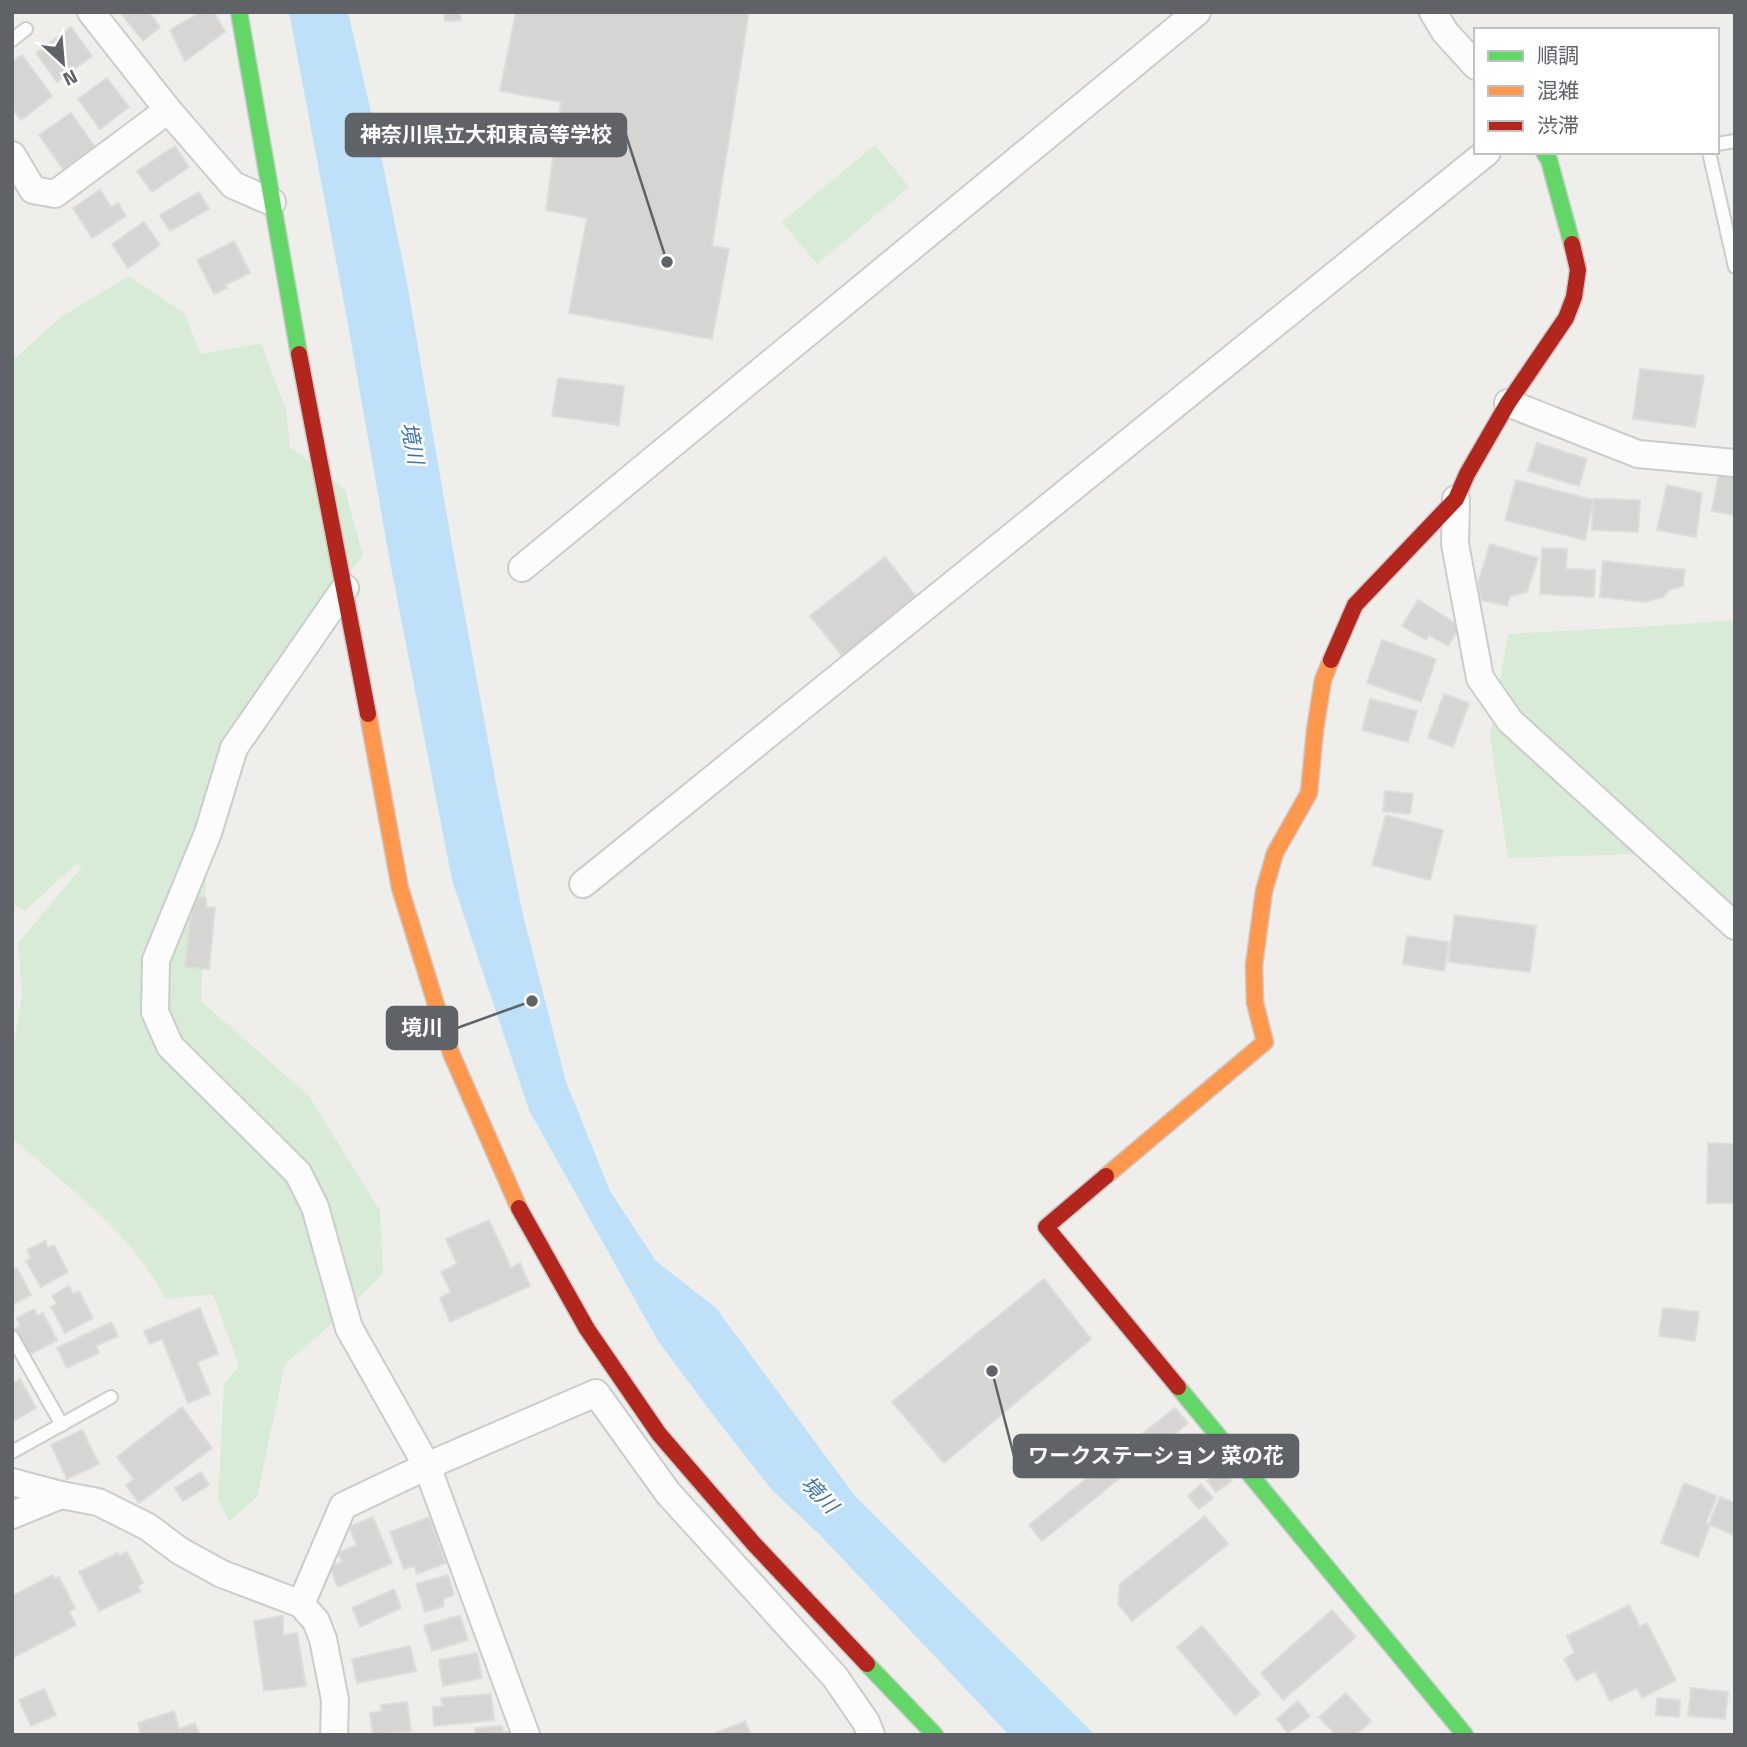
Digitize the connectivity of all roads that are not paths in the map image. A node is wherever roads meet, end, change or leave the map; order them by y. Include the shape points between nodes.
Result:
1 (90, 12) edge
2 (239, 12) edge
3 (1197, 12) edge
4 (1433, 12) edge
5 (26, 29) dead end
6 (12, 40) edge
7 (1474, 64) edge
8 (168, 110) junction
9 (1485, 154) edge
10 (1545, 154) edge
11 (1709, 154) edge
12 (12, 155) edge
13 (272, 202) junction
14 (1735, 267) edge
15 (1507, 403) junction
16 (1735, 463) edge
17 (1456, 499) junction
18 (522, 568) dead end
19 (345, 588) junction
20 (583, 884) dead end
21 (1735, 926) edge
22 (12, 1337) edge
23 (111, 1397) dead end
24 (62, 1425) junction
25 (12, 1452) edge
26 (427, 1466) junction
27 (12, 1482) edge
28 (61, 1495) junction
29 (12, 1515) edge
30 (301, 1604) junction
31 (334, 1735) edge
32 (526, 1735) edge
33 (871, 1735) edge
34 (935, 1735) edge
35 (1465, 1735) edge

1 - 8 street
2 - 13 street
3 - 18 street
4 - 7 street
5 - 6 lane
8 - 12 street via 55,194 33,190
8 - 13 street via 233,186
9 - 20 street
10 - 15 street via 1578,270 1574,297 1566,318
11 - 14 lane
13 - 19 street
15 - 16 street via 1638,454
15 - 17 street
17 - 21 street via 1455,544 1480,678 1510,721
17 - 35 street via 1355,605 1323,680 1309,793 1275,853 1264,891 1254,965 1255,1003 1265,1042 1046,1227
19 - 26 street via 234,748 208,833 156,960 155,1012 170,1046 298,1173 314,1207 349,1328
19 - 34 street via 400,888 451,1053 521,1212 587,1329 659,1434 754,1544
22 - 24 lane
23 - 24 lane
24 - 25 lane
26 - 30 street via 343,1506
26 - 32 street
26 - 33 street via 596,1393 668,1493 835,1677
27 - 28 street
28 - 29 street
28 - 30 street via 98,1502 222,1574
30 - 31 street via 316,1621 323,1639 334,1700

